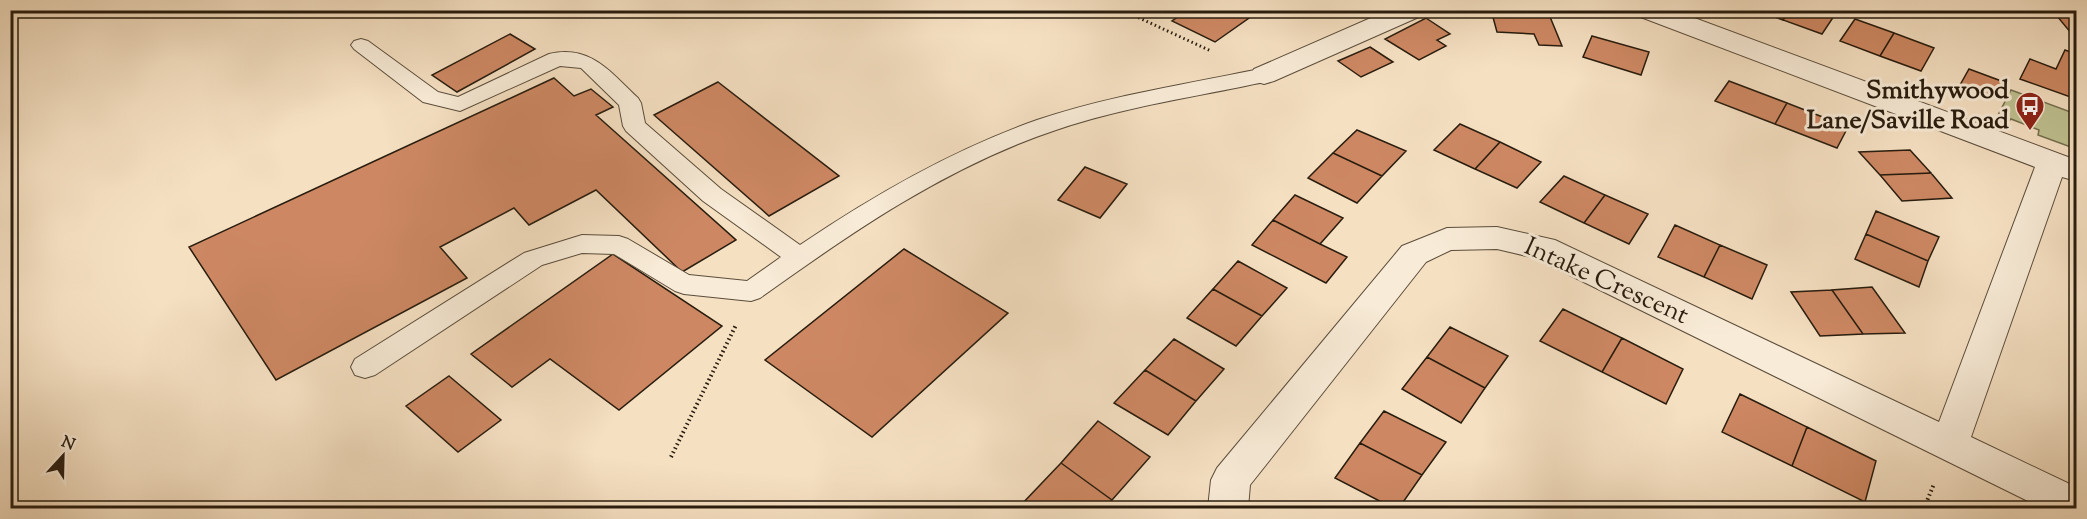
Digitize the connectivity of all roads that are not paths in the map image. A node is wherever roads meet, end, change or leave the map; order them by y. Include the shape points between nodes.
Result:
1 (1412, 10) edge
2 (1647, 10) edge
3 (361, 45) dead end
4 (1264, 75) joint
5 (2064, 167) edge
6 (799, 257) junction
7 (365, 368) dead end
8 (1950, 444) junction
9 (2076, 506) edge
10 (1228, 508) edge

1 - 4 street
2 - 5 street
3 - 6 lane via 431,97 460,104 557,59 587,62 630,103 634,126 712,195
4 - 6 lane via 1047,125 974,155 872,209
5 - 8 street
6 - 7 lane via 751,291 684,284 619,245 582,243 533,259
8 - 9 street, Intake Crescent
8 - 10 street, Intake Crescent via 1543,248 1497,238 1447,239 1414,254 1232,480

